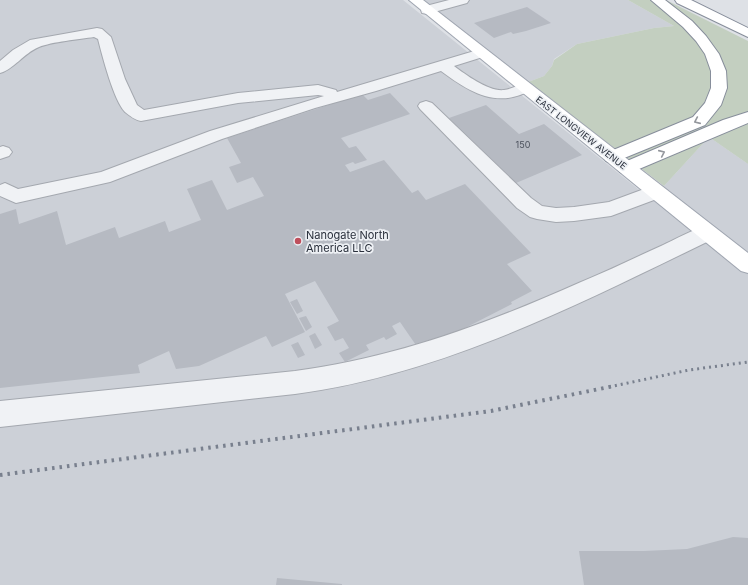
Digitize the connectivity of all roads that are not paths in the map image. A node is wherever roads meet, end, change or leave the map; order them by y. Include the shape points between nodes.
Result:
1 (415, 0) edge
2 (463, 0) edge
3 (657, 0) edge
4 (681, 0) edge
5 (702, 0) edge
6 (443, 2) edge
7 (427, 10) junction
8 (748, 22) edge
9 (748, 33) edge
10 (481, 53) junction
11 (443, 65) junction
12 (0, 69) edge
13 (525, 88) junction
14 (340, 96) junction
15 (426, 106) dead end
16 (748, 117) edge
17 (619, 163) junction
18 (5, 190) dead end
19 (655, 192) junction
20 (708, 233) junction
21 (748, 265) edge
22 (0, 414) edge

1 - 7 main road, EAST LONGVIEW AVENUE
2 - 6 lane
3 -> 17 main road via 712,40 729,64 731,85 728,96 713,113
4 - 9 main road
5 - 8 main road
6 - 7 lane
7 - 10 main road, EAST LONGVIEW AVENUE
10 - 11 lane
10 - 13 main road, EAST LONGVIEW AVENUE
11 - 13 lane via 458,77 484,91 504,95
11 - 14 lane
12 - 14 lane via 34,43 97,32 104,37 117,79 130,108 141,116 238,98 318,90
13 - 17 main road, EAST LONGVIEW AVENUE
14 - 18 lane via 216,135 104,178 16,196
15 - 19 lane via 524,203 537,212 556,215 611,209
17 -> 16 main road
17 - 19 main road, EAST LONGVIEW AVENUE
19 - 20 main road, EAST LONGVIEW AVENUE
20 - 21 main road, EAST LONGVIEW AVENUE
20 - 22 lane via 521,317 457,342 381,366 315,380

